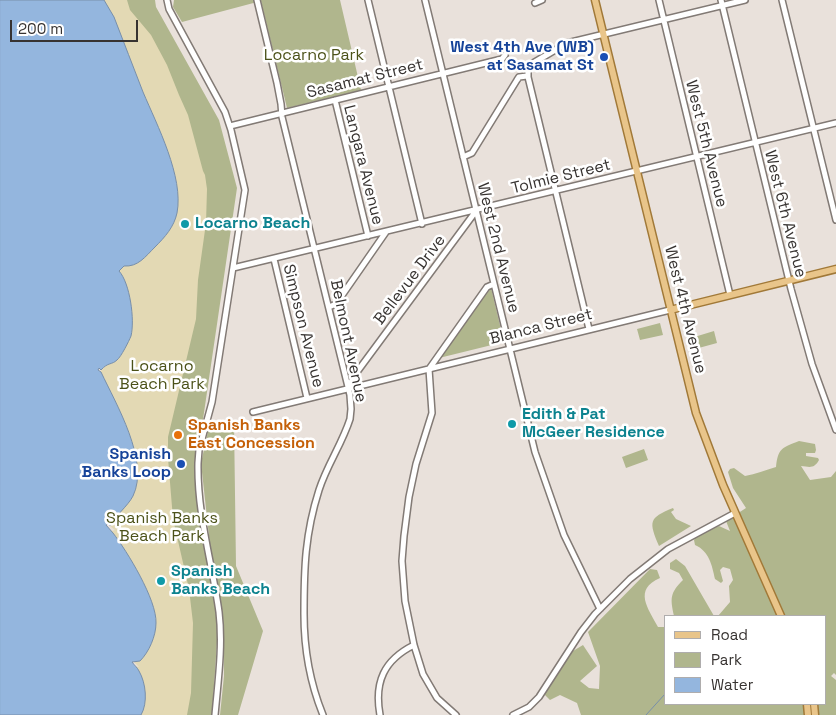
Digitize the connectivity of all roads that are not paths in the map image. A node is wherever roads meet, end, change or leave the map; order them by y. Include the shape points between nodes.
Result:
1 (168, 0) edge
2 (257, 0) edge
3 (368, 0) edge
4 (425, 0) edge
5 (542, 0) edge
6 (595, 0) edge
7 (659, 0) edge
8 (744, 0) edge
9 (782, 0) edge
10 (535, 3) dead end
11 (721, 3) edge
12 (664, 20) junction
13 (604, 34) junction
14 (506, 55) dead end
15 (443, 73) junction
16 (527, 76) junction
17 (390, 86) junction
18 (335, 100) junction
19 (282, 113) junction
20 (836, 123) edge
21 (230, 126) junction
22 (814, 128) junction
23 (755, 143) junction
24 (463, 157) junction
25 (697, 157) junction
26 (636, 172) junction
27 (556, 191) junction
28 (476, 211) junction
29 (836, 220) edge
30 (422, 224) junction
31 (386, 232) junction
32 (368, 236) junction
33 (314, 249) junction
34 (274, 259) junction
35 (233, 268) junction
36 (836, 269) edge
37 (789, 281) junction
38 (494, 284) junction
39 (730, 295) junction
40 (328, 307) junction
41 (670, 310) junction
42 (589, 330) junction
43 (510, 349) junction
44 (429, 368) junction
45 (348, 388) junction
46 (308, 398) junction
47 (253, 412) dead end
48 (836, 430) edge
49 (735, 513) junction
50 (600, 609) junction
51 (781, 615) edge
52 (414, 645) junction
53 (215, 715) edge
54 (323, 715) edge
55 (380, 715) edge
56 (456, 715) edge
57 (513, 715) edge

1 - 21 street via 169,9
2 - 19 street, Belmont Avenue
3 - 17 street
4 - 15 street, West 2nd Avenue
5 - 10 street
6 - 13 main road, West 4th Avenue
7 - 12 street, West 5th Avenue
8 - 11 street
9 - 22 street
11 - 12 street
11 - 23 street, West 6th Avenue
12 - 13 street
12 - 25 street, West 5th Avenue
13 - 16 street via 562,46 530,64
13 - 26 main road, West 4th Avenue
14 - 15 street, Sasamat Street via 502,59
15 - 17 street, Sasamat Street
15 - 24 street, West 2nd Avenue
16 - 24 street via 517,80 472,153
16 - 27 street
17 - 18 street, Sasamat Street
17 - 30 street
18 - 19 street, Sasamat Street
18 - 32 street, Langara Avenue
19 - 21 street, Sasamat Street
19 - 33 street, Belmont Avenue
20 - 22 street, Tolmie Street
21 - 35 street via 245,190
22 - 23 street, Tolmie Street
22 - 29 street
23 - 25 street, Tolmie Street
23 - 37 street, West 6th Avenue
24 - 28 street, West 2nd Avenue
25 - 26 street, Tolmie Street
25 - 39 street, West 5th Avenue
26 - 27 street, Tolmie Street
26 - 41 main road, West 4th Avenue
27 - 28 street, Tolmie Street
27 - 42 street
28 - 30 street, Tolmie Street
28 - 38 street, West 2nd Avenue
28 - 45 street, Bellevue Drive
30 - 31 street, Tolmie Street
31 - 32 street, Tolmie Street
31 - 40 street, Langara Avenue via 336,304
32 - 33 street, Tolmie Street
33 - 34 street, Tolmie Street
33 - 40 street, Belmont Avenue
34 - 35 street, Tolmie Street
34 - 46 street, Simpson Avenue
35 - 53 street via 212,402 198,464 206,549 220,628
36 - 37 main road, Blanca Street
37 - 39 main road, Blanca Street
37 - 48 street, West 6th Avenue via 812,364
38 - 43 street, West 2nd Avenue
38 - 44 street via 487,288
39 - 41 main road, Blanca Street
40 - 45 street, Belmont Avenue
41 - 42 street, Blanca Street
41 - 49 main road, West 4th Avenue via 696,413
42 - 43 street, Blanca Street
43 - 44 street, Blanca Street
43 - 50 street, West 2nd Avenue via 547,488 570,550
44 - 45 street, Blanca Street
44 - 52 street via 432,413 416,464 404,536 403,583
45 - 46 street, Blanca Street
45 - 54 street, Belmont Avenue via 350,419 320,489 304,560 305,642
46 - 47 street, Blanca Street
49 - 50 street via 668,549 630,579
49 - 51 main road, West 4th Avenue
50 - 57 street via 581,632 539,697 529,707
52 - 55 street via 394,657 385,670 380,682
52 - 56 street via 423,674 437,698

